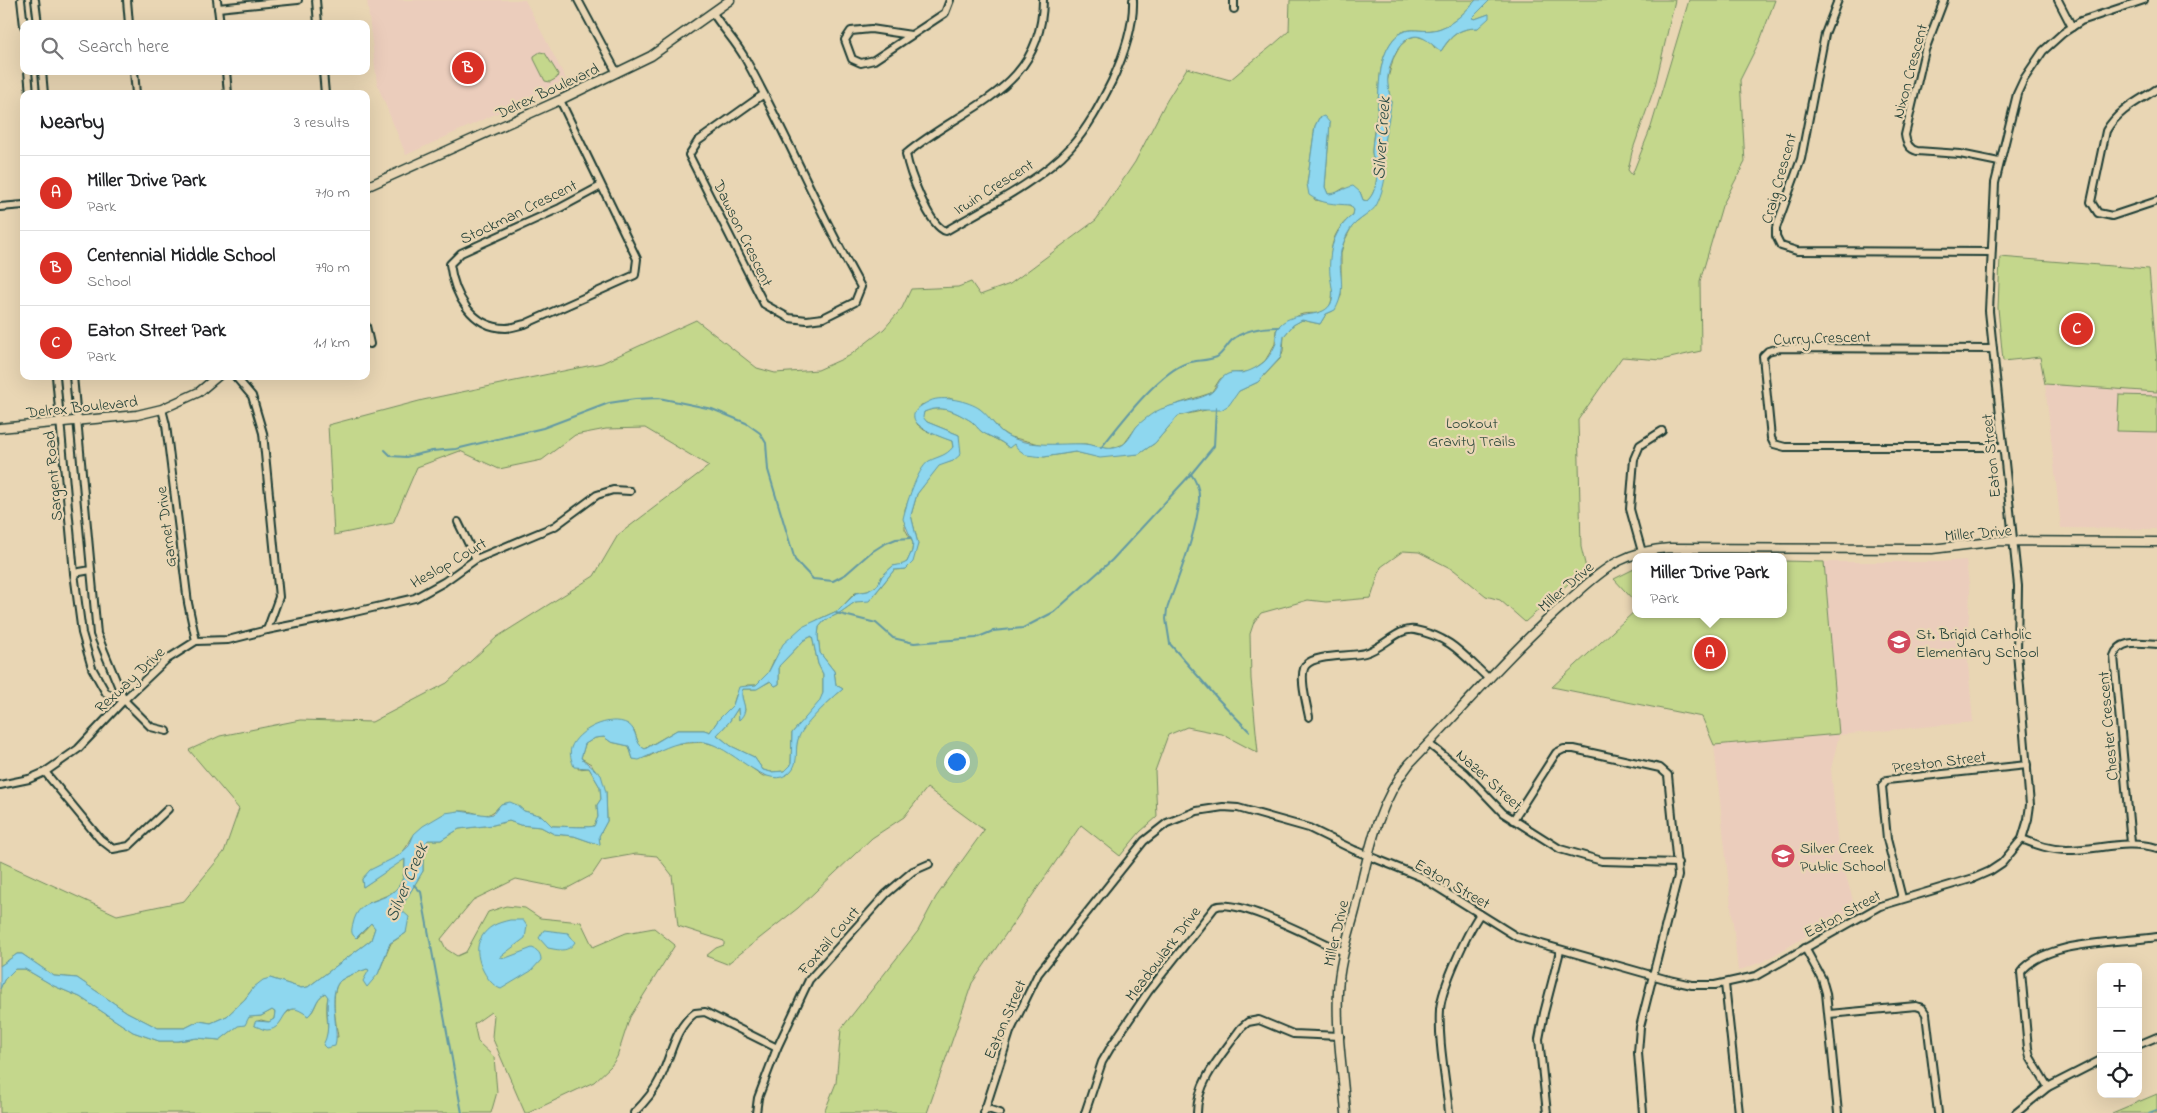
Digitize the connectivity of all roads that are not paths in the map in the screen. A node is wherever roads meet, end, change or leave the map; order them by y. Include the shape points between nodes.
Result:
1 (21, 0) edge
2 (36, 0) edge
3 (127, 0) edge
4 (217, 0) edge
5 (298, 0) edge
6 (316, 0) edge
7 (578, 0) edge
8 (730, 0) edge
9 (950, 0) edge
10 (1043, 0) edge
11 (1133, 0) edge
12 (1234, 0) edge
13 (1838, 0) edge
14 (1944, 0) edge
15 (2058, 0) edge
16 (2144, 0) edge
17 (218, 8) junction
18 (1234, 10) dead end
19 (714, 13) junction
20 (23, 20) edge
21 (38, 20) edge
22 (128, 20) edge
23 (220, 20) edge
24 (318, 20) edge
25 (2072, 27) junction
26 (911, 34) junction
27 (617, 73) junction
28 (28, 75) edge
29 (42, 75) edge
30 (134, 75) edge
31 (226, 75) edge
32 (323, 75) edge
33 (2157, 88) edge
34 (30, 90) edge
35 (44, 90) edge
36 (136, 90) edge
37 (228, 90) edge
38 (325, 90) edge
39 (764, 94) junction
40 (560, 100) junction
41 (1999, 162) junction
42 (370, 185) edge
43 (601, 186) junction
44 (2157, 201) edge
45 (20, 205) edge
46 (0, 207) edge
47 (1990, 252) junction
48 (1993, 349) junction
49 (56, 380) edge
50 (72, 380) edge
51 (213, 380) edge
52 (238, 380) edge
53 (162, 409) junction
54 (77, 421) junction
55 (60, 422) junction
56 (0, 428) edge
57 (1662, 431) dead end
58 (2003, 447) junction
59 (630, 491) dead end
60 (458, 522) dead end
61 (2013, 541) junction
62 (2157, 542) edge
63 (1642, 552) joint
64 (1632, 556) edge
65 (476, 559) junction
66 (91, 570) junction
67 (74, 572) junction
68 (267, 630) junction
69 (196, 641) junction
70 (2157, 644) edge
71 (1489, 679) junction
72 (124, 700) junction
73 (1309, 717) dead end
74 (167, 732) dead end
75 (1428, 744) junction
76 (2027, 765) junction
77 (45, 772) junction
78 (0, 785) edge
79 (168, 809) dead end
80 (1513, 820) junction
81 (2022, 839) junction
82 (2132, 843) junction
83 (2157, 848) edge
84 (1368, 856) junction
85 (1678, 863) junction
86 (929, 864) dead end
87 (1902, 898) junction
88 (1480, 914) junction
89 (2157, 937) edge
90 (1805, 948) junction
91 (1560, 951) junction
92 (1344, 952) junction
93 (1654, 976) junction
94 (1725, 984) junction
95 (1829, 1014) junction
96 (1340, 1036) junction
97 (2157, 1038) edge
98 (2142, 1044) edge
99 (777, 1048) junction
100 (2097, 1062) edge
101 (2048, 1087) junction
102 (985, 1111) edge
103 (634, 1113) edge
104 (756, 1113) edge
105 (1000, 1113) edge
106 (1085, 1113) edge
107 (1197, 1113) edge
108 (1346, 1113) edge
109 (1449, 1113) edge
110 (1547, 1113) edge
111 (1643, 1113) edge
112 (1739, 1113) edge
113 (1838, 1113) edge
114 (1938, 1113) edge
115 (2016, 1113) edge

1 - 20 street
2 - 21 street
3 - 22 street
4 - 17 street
5 - 17 street
6 - 24 street
7 - 27 street
8 - 19 street, Delrex Boulevard
9 - 26 street via 945,14
10 - 11 street, Irwin Crescent via 1043,17 1036,40 1027,61 1012,80 995,95 906,154 908,169 940,229 946,231 1027,182 1070,148 1096,114 1120,63
12 - 18 street
13 - 47 street, Craig Crescent via 1826,34 1801,159 1776,228 1781,246 1798,251
14 - 41 street, Nixon Crescent via 1923,58 1905,135 1907,142 1917,151 1960,154
15 - 25 street
16 - 25 street, Eaton Street via 2096,15
17 - 23 street
19 - 27 street, Delrex Boulevard via 651,56
19 - 39 street, Dawson Crescent via 745,57
25 - 41 street, Eaton Street via 2043,51 2024,79 2013,105
26 - 26 street via 872,29 851,31 845,40 852,58 861,63 874,60
27 - 40 street, Delrex Boulevard
28 - 34 street
29 - 35 street
30 - 36 street
31 - 37 street
32 - 38 street
33 - 44 street via 2120,112 2106,131 2091,202 2098,213 2112,216
39 - 39 street, Dawson Crescent via 698,141 689,155 764,304 789,318 823,318 854,302 861,286 834,239
40 - 42 street, Delrex Boulevard
40 - 43 street, Stockman Crescent
41 - 47 street, Eaton Street
43 - 43 street, Stockman Crescent via 461,254 450,264 460,299 472,314 488,325 506,328 525,324 635,275 637,259
45 - 46 street
47 - 48 street, Eaton Street via 1988,311
48 - 58 street, Eaton Street
48 - 58 street, Curry Crescent via 1780,348 1768,350 1763,356 1774,444 1785,447
49 - 55 street, Sargent Road
50 - 54 street, Sargent Road
51 - 53 street, Delrex Boulevard via 199,392
52 - 68 street via 252,396 263,433 279,597
53 - 54 street, Delrex Boulevard
53 - 69 street, Garnet Drive
54 - 55 street, Delrex Boulevard
54 - 66 street, Sargent Road
55 - 56 street, Delrex Boulevard
55 - 67 street, Sargent Road
57 - 63 street via 1640,445 1634,459 1630,510
58 - 61 street, Eaton Street
59 - 65 street, Heslop Court via 613,490 597,495 555,526
60 - 65 street
61 - 62 street, Miller Drive
61 - 63 street, Miller Drive via 1937,549 1670,548
61 - 76 street, Eaton Street via 2018,586 2018,678
64 - 71 street, Miller Drive via 1597,576 1537,629
65 - 68 street, Heslop Court via 416,598
66 - 67 street
66 - 72 street, Sargent Road via 97,634
67 - 72 street, Sargent Road via 82,633 92,668 106,693
68 - 69 street via 228,640
69 - 72 street, Rexway Drive via 166,660
70 - 82 street, Chester Crescent via 2125,643 2114,656
71 - 73 street via 1443,638 1416,630 1403,630 1373,651 1315,659 1307,664 1303,671 1304,698
71 - 75 street, Miller Drive
72 - 74 street, Sargent Road via 152,727
72 - 77 street, Rexway Drive via 78,749
75 - 80 street, Nazer Street via 1465,773 1493,804
75 - 84 street, Miller Drive via 1389,793
76 - 81 street, Eaton Street via 2030,806
76 - 87 street, Preston Street via 1887,780 1882,786 1887,839
77 - 78 street, Rexway Drive
77 - 79 street via 100,839 113,849 129,846
80 - 85 street, Nazer Street via 1560,849 1602,861
80 - 85 street via 1556,753 1564,749 1660,768 1670,778
81 - 82 street via 2064,850
81 - 87 street, Eaton Street via 2002,862 1982,876
82 - 83 street
84 - 88 street, Eaton Street via 1421,877
84 - 92 street, Miller Drive
84 - 102 street, Eaton Street via 1309,828 1238,808 1196,811 1168,823 1144,841 1032,984 1004,1048
85 - 93 street via 1678,876
86 - 99 street, Foxtail Court via 913,871 886,894 815,973 804,988
87 - 90 street, Eaton Street via 1871,910
88 - 91 street, Eaton Street via 1510,934
88 - 109 street via 1459,956 1441,1004
89 - 101 street via 2051,951 2021,972 2028,1048
90 - 94 street, Eaton Street via 1756,976
90 - 95 street via 1822,978
91 - 93 street, Eaton Street
91 - 110 street via 1539,1039
92 - 96 street, Miller Drive via 1338,990
92 - 106 street, Meadowlark Drive via 1270,917 1226,904 1215,907 1148,992 1112,1045 1102,1062
93 - 94 street, Eaton Street via 1692,985
93 - 111 street via 1640,1027 1638,1054
94 - 112 street
95 - 113 street
95 - 114 street via 1922,1008 1926,1014
96 - 107 street via 1293,1034 1261,1020 1248,1022 1204,1082 1198,1095
96 - 108 street, Miller Drive
97 - 98 street
99 - 103 street via 705,1012 695,1013 672,1047 660,1079
99 - 104 street, Foxtail Court via 758,1098
100 - 101 street
101 - 115 street
102 - 105 street

